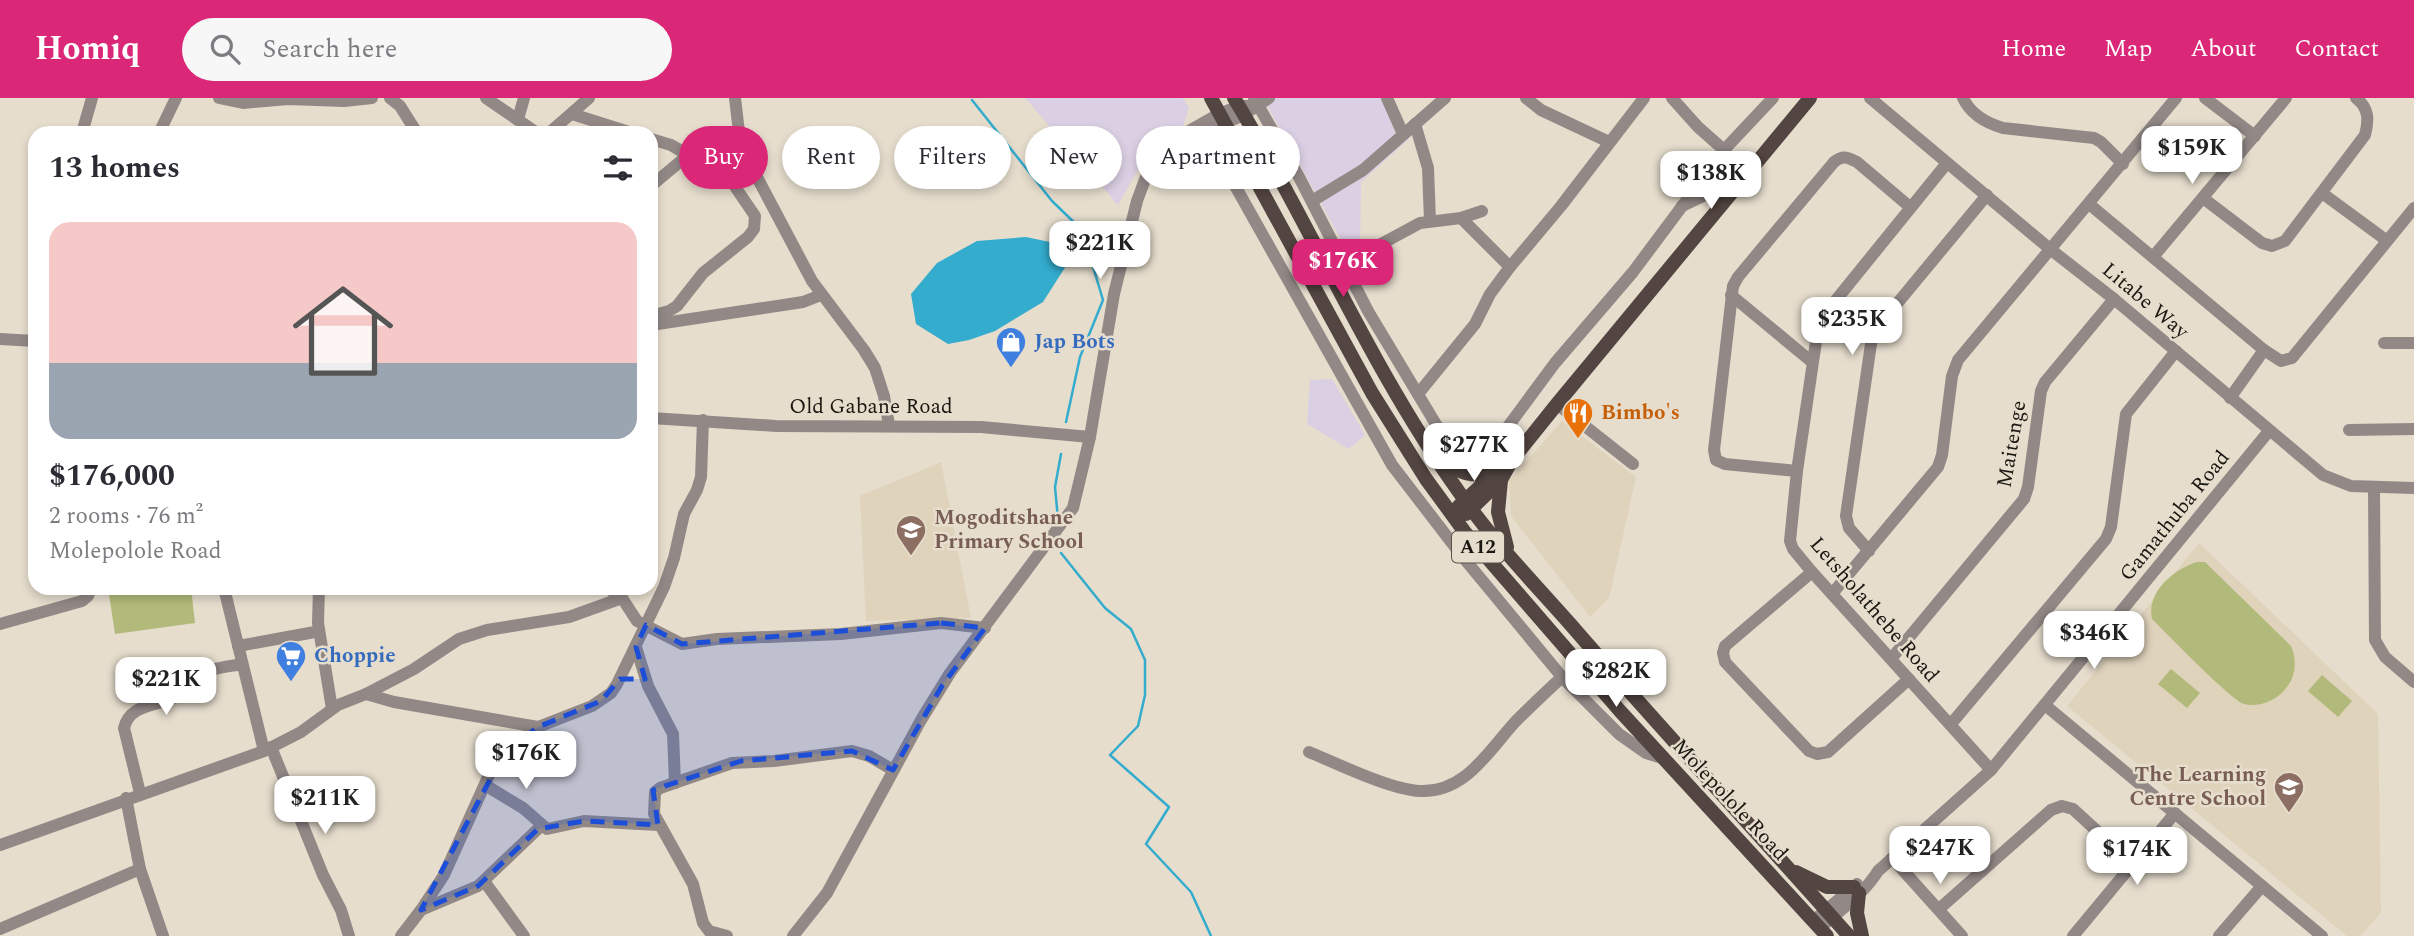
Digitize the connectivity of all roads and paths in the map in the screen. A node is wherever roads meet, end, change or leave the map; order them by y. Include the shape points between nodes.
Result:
1 (92, 98) edge
2 (176, 98) edge
3 (219, 98) edge
4 (372, 98) edge
5 (390, 98) edge
6 (486, 98) edge
7 (524, 98) edge
8 (589, 98) edge
9 (735, 98) edge
10 (1211, 98) edge
11 (1387, 98) edge
12 (1445, 98) edge
13 (1525, 98) edge
14 (1644, 98) edge
15 (1672, 98) edge
16 (1773, 98) edge
17 (1870, 98) edge
18 (1963, 98) edge
19 (2176, 98) edge
20 (2205, 98) edge
21 (2286, 98) edge
22 (2356, 98) edge
23 (1807, 99) edge
24 (344, 100) edge
25 (1250, 104) edge
26 (572, 114) junction
27 (1222, 118) junction
28 (518, 119) junction
29 (1415, 124) junction
30 (84, 126) edge
31 (162, 126) edge
32 (413, 126) edge
33 (525, 126) edge
34 (557, 126) edge
35 (610, 126) edge
36 (738, 126) edge
37 (1208, 126) edge
38 (1226, 126) edge
39 (1404, 134) junction
40 (2255, 136) junction
41 (658, 141) edge
42 (1609, 142) junction
43 (679, 150) edge
44 (1724, 150) junction
45 (679, 163) edge
46 (1947, 163) junction
47 (2123, 163) junction
48 (1707, 174) junction
49 (658, 180) edge
50 (1720, 183) junction
51 (737, 189) edge
52 (763, 189) edge
53 (1141, 189) edge
54 (1237, 189) edge
55 (1259, 189) edge
56 (1733, 191) junction
57 (2322, 193) junction
58 (1987, 195) junction
59 (2203, 198) junction
60 (1312, 201) junction
61 (2089, 204) junction
62 (772, 205) junction
63 (1681, 206) junction
64 (1910, 207) junction
65 (2414, 208) edge
66 (1482, 211) dead end
67 (755, 216) junction
68 (1461, 218) junction
69 (1430, 221) junction
70 (2386, 240) junction
71 (2050, 249) junction
72 (2153, 257) junction
73 (1344, 264) junction
74 (1510, 267) junction
75 (686, 295) junction
76 (821, 295) junction
77 (1320, 295) junction
78 (1731, 295) junction
79 (2115, 299) junction
80 (1304, 305) junction
81 (1368, 310) junction
82 (658, 318) edge
83 (699, 318) junction
84 (658, 320) edge
85 (1361, 328) junction
86 (0, 339) edge
87 (28, 341) edge
88 (2384, 343) dead end
89 (2414, 343) edge
90 (2264, 350) junction
91 (2176, 351) junction
92 (1812, 362) junction
93 (1418, 394) junction
94 (2230, 398) junction
95 (1557, 404) junction
96 (658, 418) edge
97 (703, 420) junction
98 (889, 425) junction
99 (2414, 429) edge
100 (2349, 430) dead end
101 (2269, 431) junction
102 (1090, 437) junction
103 (1436, 457) junction
104 (1633, 464) dead end
105 (1797, 471) junction
106 (1498, 476) junction
107 (2374, 488) junction
108 (2414, 488) edge
109 (1468, 505) junction
110 (1455, 517) junction
111 (1869, 551) junction
112 (1510, 555) junction
113 (1812, 572) junction
114 (1832, 594) junction
115 (88, 595) edge
116 (226, 595) edge
117 (319, 595) edge
118 (618, 595) edge
119 (622, 598) junction
120 (0, 624) edge
121 (646, 625) junction
122 (985, 628) junction
123 (316, 632) dead end
124 (238, 646) junction
125 (636, 647) junction
126 (1891, 659) junction
127 (243, 664) junction
128 (1562, 677) junction
129 (620, 678) junction
130 (645, 678) junction
131 (1909, 678) junction
132 (2414, 682) edge
133 (366, 694) junction
134 (2045, 705) junction
135 (332, 709) junction
136 (1951, 724) junction
137 (538, 727) junction
138 (267, 749) junction
139 (1309, 752) dead end
140 (1662, 758) junction
141 (894, 770) junction
142 (1991, 770) junction
143 (674, 783) junction
144 (485, 785) junction
145 (140, 793) junction
146 (126, 798) junction
147 (2175, 813) junction
148 (658, 825) junction
149 (541, 826) junction
150 (0, 845) edge
151 (1892, 858) junction
152 (2134, 864) junction
153 (140, 869) junction
154 (1792, 870) junction
155 (484, 881) junction
156 (2262, 886) junction
157 (1856, 890) junction
158 (1939, 909) junction
159 (421, 910) junction
160 (1829, 913) junction
161 (1820, 928) edge
162 (0, 929) edge
163 (163, 936) edge
164 (349, 936) edge
165 (401, 936) edge
166 (524, 936) edge
167 (727, 936) edge
168 (793, 936) edge
169 (1849, 936) edge
170 (1862, 936) edge
171 (1962, 936) edge
172 (2073, 936) edge
173 (2219, 936) edge
174 (2322, 936) edge

1 - 30 street
2 - 31 street
3 - 24 street via 243,103
4 - 24 street
5 - 32 street
6 - 28 street
7 - 28 street
8 - 26 street
9 - 36 street
10 - 27 main road, Molepolole Road / A12
11 - 39 street
12 - 29 street
13 - 42 street
14 - 42 street
15 - 44 street
16 - 44 street
17 - 46 street, Litabe Way
18 - 47 street via 1971,111 1992,124 2094,138
19 - 47 street
20 - 40 street
21 - 40 street
22 - 57 street via 2368,116 2365,135
23 - 56 main road
25 - 27 street
25 - 60 street
25 - 85 main road, Molepolole Road / A12
26 - 34 street
26 - 35 street
27 - 37 street
27 - 38 main road, Molepolole Road / A12
28 - 33 street
29 - 39 street
29 - 69 street via 1428,168
39 - 60 street via 1363,170
40 - 59 street
41 - 43 street
42 - 74 street
44 - 48 street
45 - 49 street
46 - 58 street, Litabe Way
46 - 64 street, Letsholathebe Road
47 - 61 street
48 - 50 street
48 - 63 street
50 - 56 street
50 - 63 street
51 - 67 street
52 - 62 street
53 - 102 street via 1114,294
54 - 80 street
55 - 77 main road, Molepolole Road / A12
56 - 95 main road
57 - 59 street via 2285,241 2272,246
57 - 70 street
58 - 71 street, Litabe Way
58 - 111 street via 1872,337 1846,516 1849,528
59 - 72 street
60 - 73 street
61 - 71 street
61 - 72 street
62 - 67 street
62 - 76 street
63 - 93 street via 1514,421 1493,440 1471,447 1453,446
64 - 78 street via 1857,162 1840,157 1738,277
64 - 92 street, Letsholathebe Road via 1823,313
65 - 70 street
66 - 68 street
67 - 75 street via 748,237 710,267
68 - 69 street
68 - 74 street
69 - 73 street
70 - 90 street via 2292,358 2281,361
71 - 79 street, Litabe Way
71 - 111 street via 1958,360 1938,467
72 - 90 street
73 - 81 street
74 - 93 street via 1475,324
75 - 82 street
75 - 83 street via 688,310
76 - 83 street via 803,302
76 - 98 street via 875,368
77 - 80 street
77 - 110 main road, Molepolole Road / A12 via 1372,393
78 - 92 street
78 - 105 street via 1716,460
79 - 91 street, Litabe Way
79 - 126 street, Maitenge via 2045,382 2024,499
80 - 128 street via 1392,465
81 - 85 main road
81 - 93 street
83 - 84 street
85 - 103 main road, Molepolole Road / A12
86 - 87 street
88 - 89 street
90 - 94 street
91 - 94 street, Litabe Way
91 - 136 street via 2126,414 2106,539
92 - 105 street, Letsholathebe Road
94 - 101 street, Litabe Way
95 - 104 street
95 - 106 main road
96 - 97 street, Old Gabane Road
97 - 98 street, Old Gabane Road via 776,426
97 - 121 street via 701,477
98 - 102 street, Old Gabane Road
99 - 100 street
101 - 107 street, Litabe Way via 2323,475 2351,486
101 - 134 street, Gamathuba Road
102 - 122 street via 1073,508
103 - 106 main road via 1473,476
103 - 109 main road, Molepolole Road / A12
105 - 113 street, Letsholathebe Road via 1790,541
106 - 109 main road
106 - 112 main road via 1498,512
107 - 108 street, Litabe Way
107 - 132 street via 2375,640 2385,657
109 - 110 main road
109 - 112 main road, Molepolole Road / A12
110 - 140 main road, Molepolole Road / A12
111 - 114 street
112 - 154 main road, Molepolole Road / A12
113 - 114 street, Letsholathebe Road
113 - 131 street via 1725,646 1725,662 1809,751 1817,754 1828,752
114 - 126 street, Letsholathebe Road
115 - 120 street via 82,601
116 - 124 street
117 - 135 street via 319,633
118 - 119 street
119 - 121 street via 637,621
119 - 133 street via 569,617 471,634
121 - 122 street via 682,644 941,623
121 - 125 street
122 - 141 street via 942,686
123 - 124 street
124 - 127 street
125 - 129 street
125 - 130 street
126 - 131 street, Letsholathebe Road
127 - 138 street
127 - 145 street via 206,672 179,695 133,711 126,718 124,728
128 - 139 street via 1478,766 1461,781 1441,789 1401,788
128 - 140 street via 1619,734
129 - 130 street
129 - 137 street via 611,693 592,706
130 - 143 street via 673,734
131 - 136 street, Letsholathebe Road
133 - 135 street
133 - 137 street
134 - 142 street, Gamathuba Road
134 - 147 street
135 - 138 street
136 - 142 street, Letsholathebe Road
137 - 144 street via 504,753
138 - 145 street
138 - 164 street
140 - 161 main road, Molepolole Road / A12
141 - 143 street via 852,751 732,763
141 - 168 street via 827,893
142 - 151 street, Gamathuba Road
143 - 148 street via 655,792
144 - 149 street via 532,815
144 - 159 street via 453,857
145 - 146 street
146 - 150 street
146 - 153 street
147 - 152 street
147 - 156 street
148 - 149 street via 584,821 553,829
148 - 167 street via 693,884 705,928
149 - 155 street
151 - 157 street, Gamathuba Road
151 - 158 street
152 - 158 street via 2073,809 2062,806 2051,810
152 - 172 street
153 - 162 street
153 - 163 street
154 - 157 main road via 1827,887
154 - 160 main road, Molepolole Road / A12
155 - 159 street via 471,891
155 - 166 street
156 - 173 street
156 - 174 street
157 - 160 street, Gamathuba Road
157 - 170 main road
158 - 171 street
159 - 165 street
160 - 161 street, Gamathuba Road
160 - 169 main road, Molepolole Road / A12

